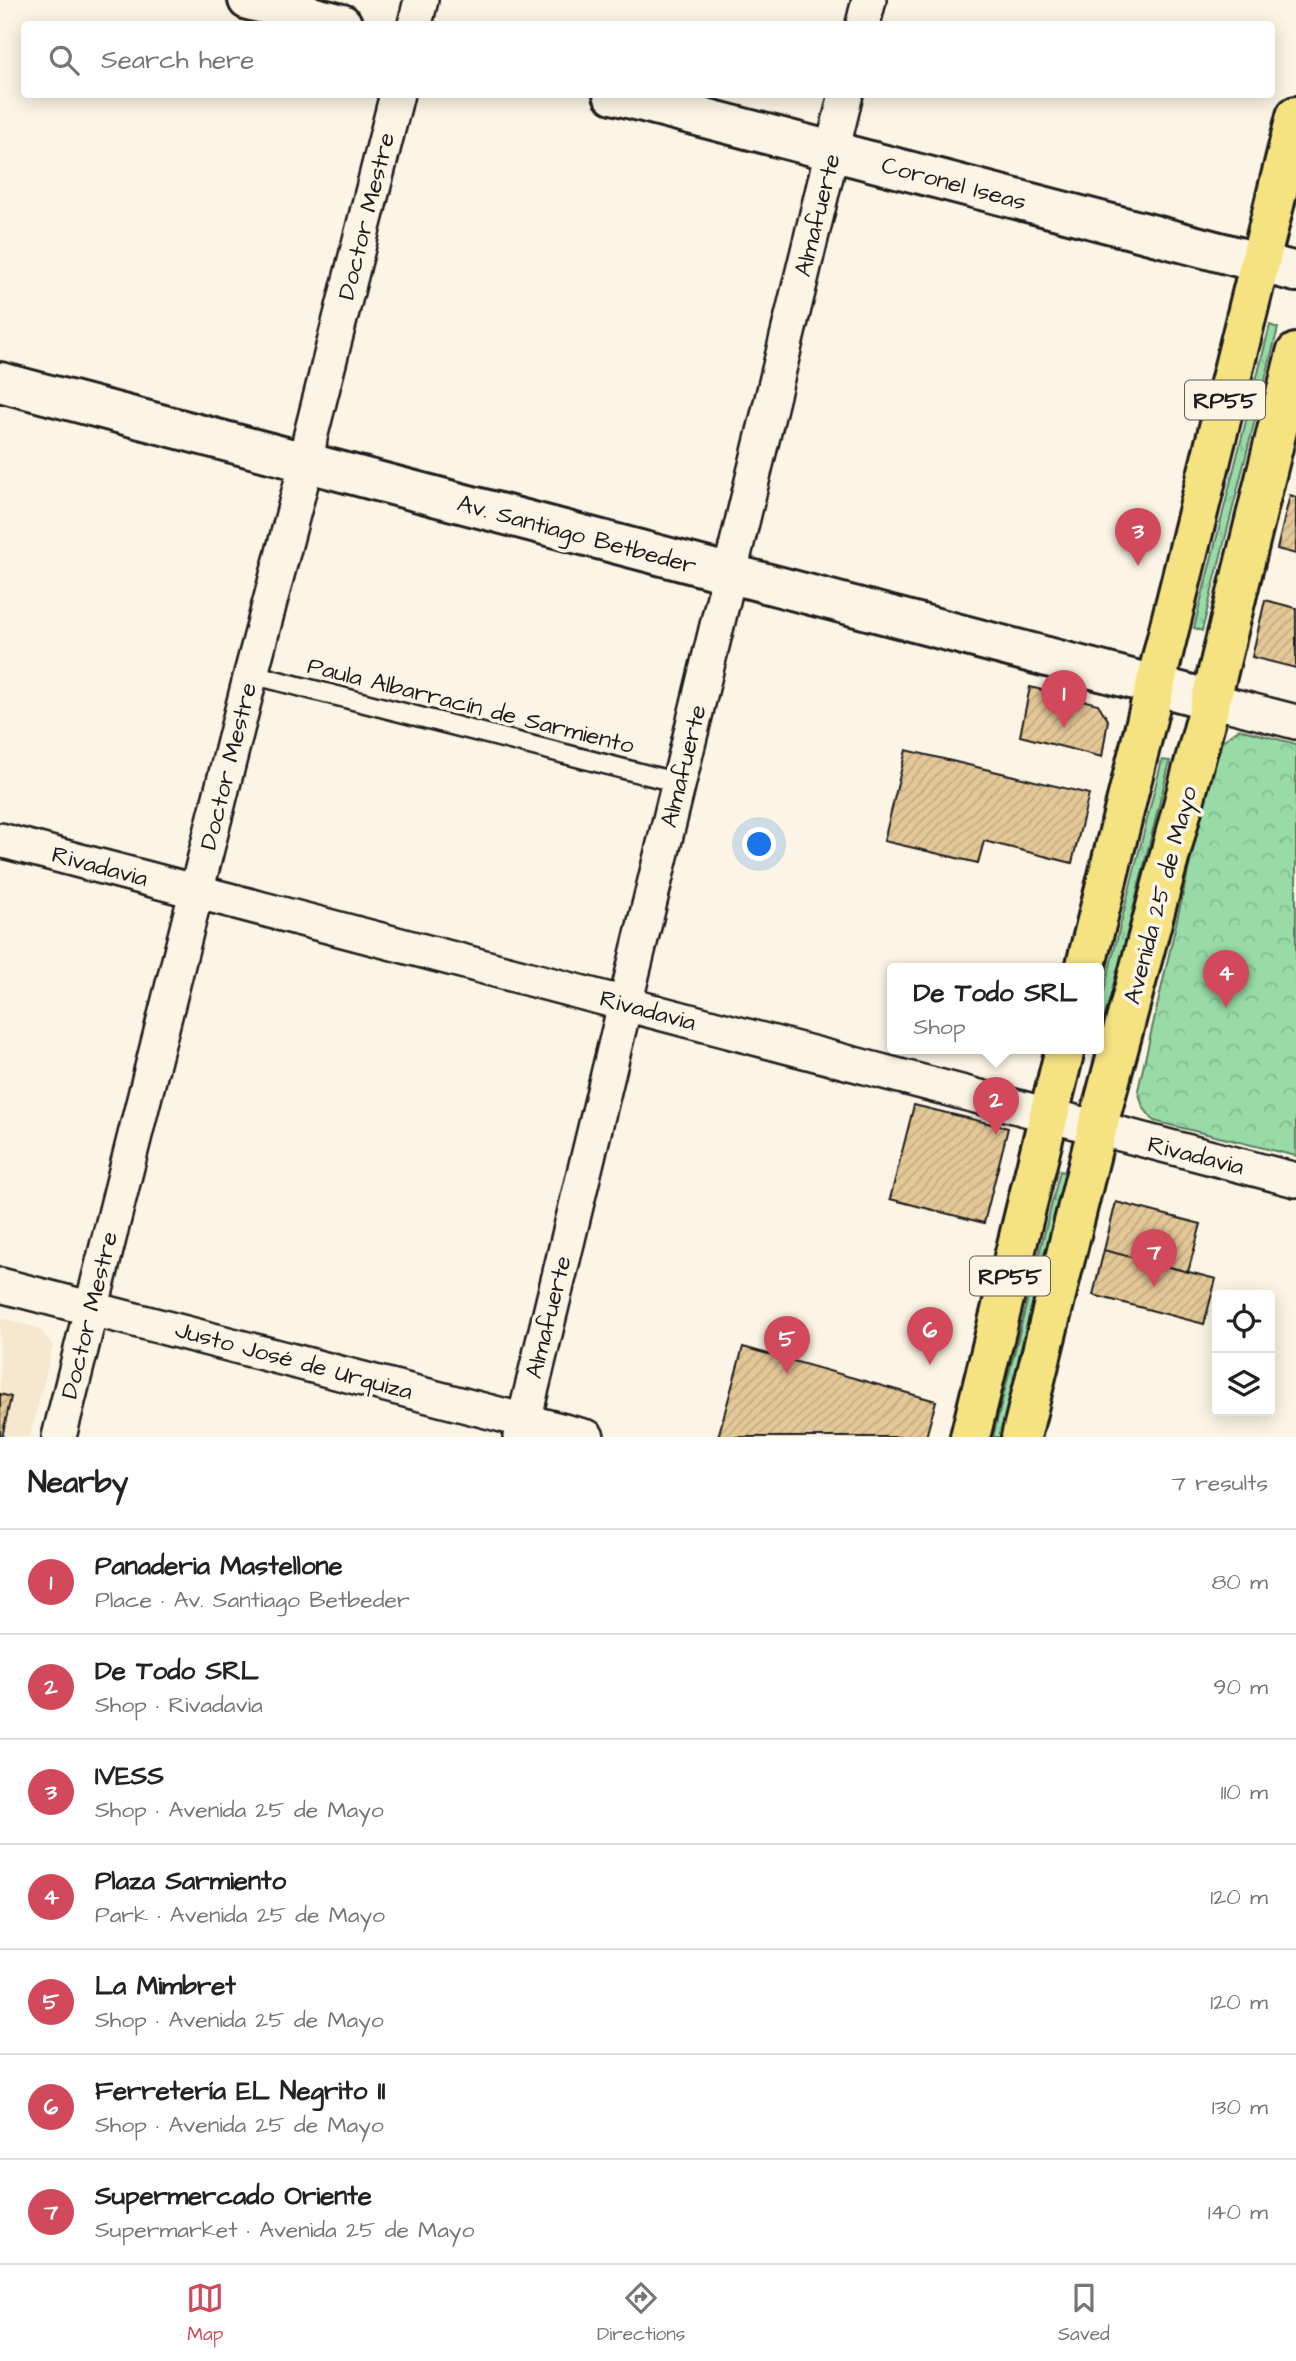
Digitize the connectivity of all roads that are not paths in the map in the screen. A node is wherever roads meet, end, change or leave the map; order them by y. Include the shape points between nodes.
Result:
1 (248, 0) edge
2 (421, 0) edge
3 (869, 0) edge
4 (330, 21) edge
5 (416, 21) edge
6 (864, 21) edge
7 (396, 98) edge
8 (628, 98) edge
9 (845, 98) edge
10 (1296, 116) edge
11 (832, 152) junction
12 (1259, 262) junction
13 (1296, 272) edge
14 (1296, 353) edge
15 (0, 382) edge
16 (307, 461) junction
17 (729, 574) junction
18 (251, 674) junction
19 (1155, 684) junction
20 (1211, 700) junction
21 (1296, 722) edge
22 (679, 783) junction
23 (0, 840) edge
24 (196, 891) junction
25 (1086, 963) edge
26 (625, 1004) junction
27 (1064, 1054) edge
28 (1050, 1114) junction
29 (1097, 1129) junction
30 (1296, 1181) edge
31 (0, 1284) edge
32 (91, 1308) junction
33 (522, 1429) edge
34 (59, 1437) edge
35 (587, 1437) edge
36 (970, 1437) edge
37 (1021, 1437) edge

1 - 4 main road
2 - 5 street
3 - 6 street
7 - 16 street, Doctor Mestre
8 - 11 main road, Coronel Iseas
9 - 11 street, Almafuerte
10 - 12 main road, RP55
11 - 12 main road, Coronel Iseas
11 - 17 street, Almafuerte
12 - 13 main road, Coronel Iseas
12 - 19 main road, RP55
14 - 20 main road, Avenida 25 de Mayo / RP55
15 - 16 main road, Av. Santiago Betbeder
16 - 17 main road, Av. Santiago Betbeder
16 - 18 street, Doctor Mestre
17 - 19 main road, Av. Santiago Betbeder
17 - 22 street, Almafuerte
18 - 22 lane, Paula Albarracín de Sarmiento
18 - 24 street, Doctor Mestre
19 - 20 main road, Av. Santiago Betbeder
19 - 25 main road, RP55
20 - 21 street
20 - 29 main road, Avenida 25 de Mayo / RP55
22 - 26 street, Almafuerte
23 - 24 street, Rivadavia
24 - 26 street, Rivadavia
24 - 32 street, Doctor Mestre
26 - 28 street, Rivadavia
26 - 33 street, Almafuerte
27 - 28 main road, RP55
28 - 29 street, Rivadavia
28 - 36 main road, RP55
29 - 30 street, Rivadavia
29 - 37 main road, Avenida 25 de Mayo / RP55
31 - 32 street, Justo José de Urquiza
32 - 33 street, Justo José de Urquiza
32 - 34 street, Doctor Mestre
33 - 35 street, Justo José de Urquiza

